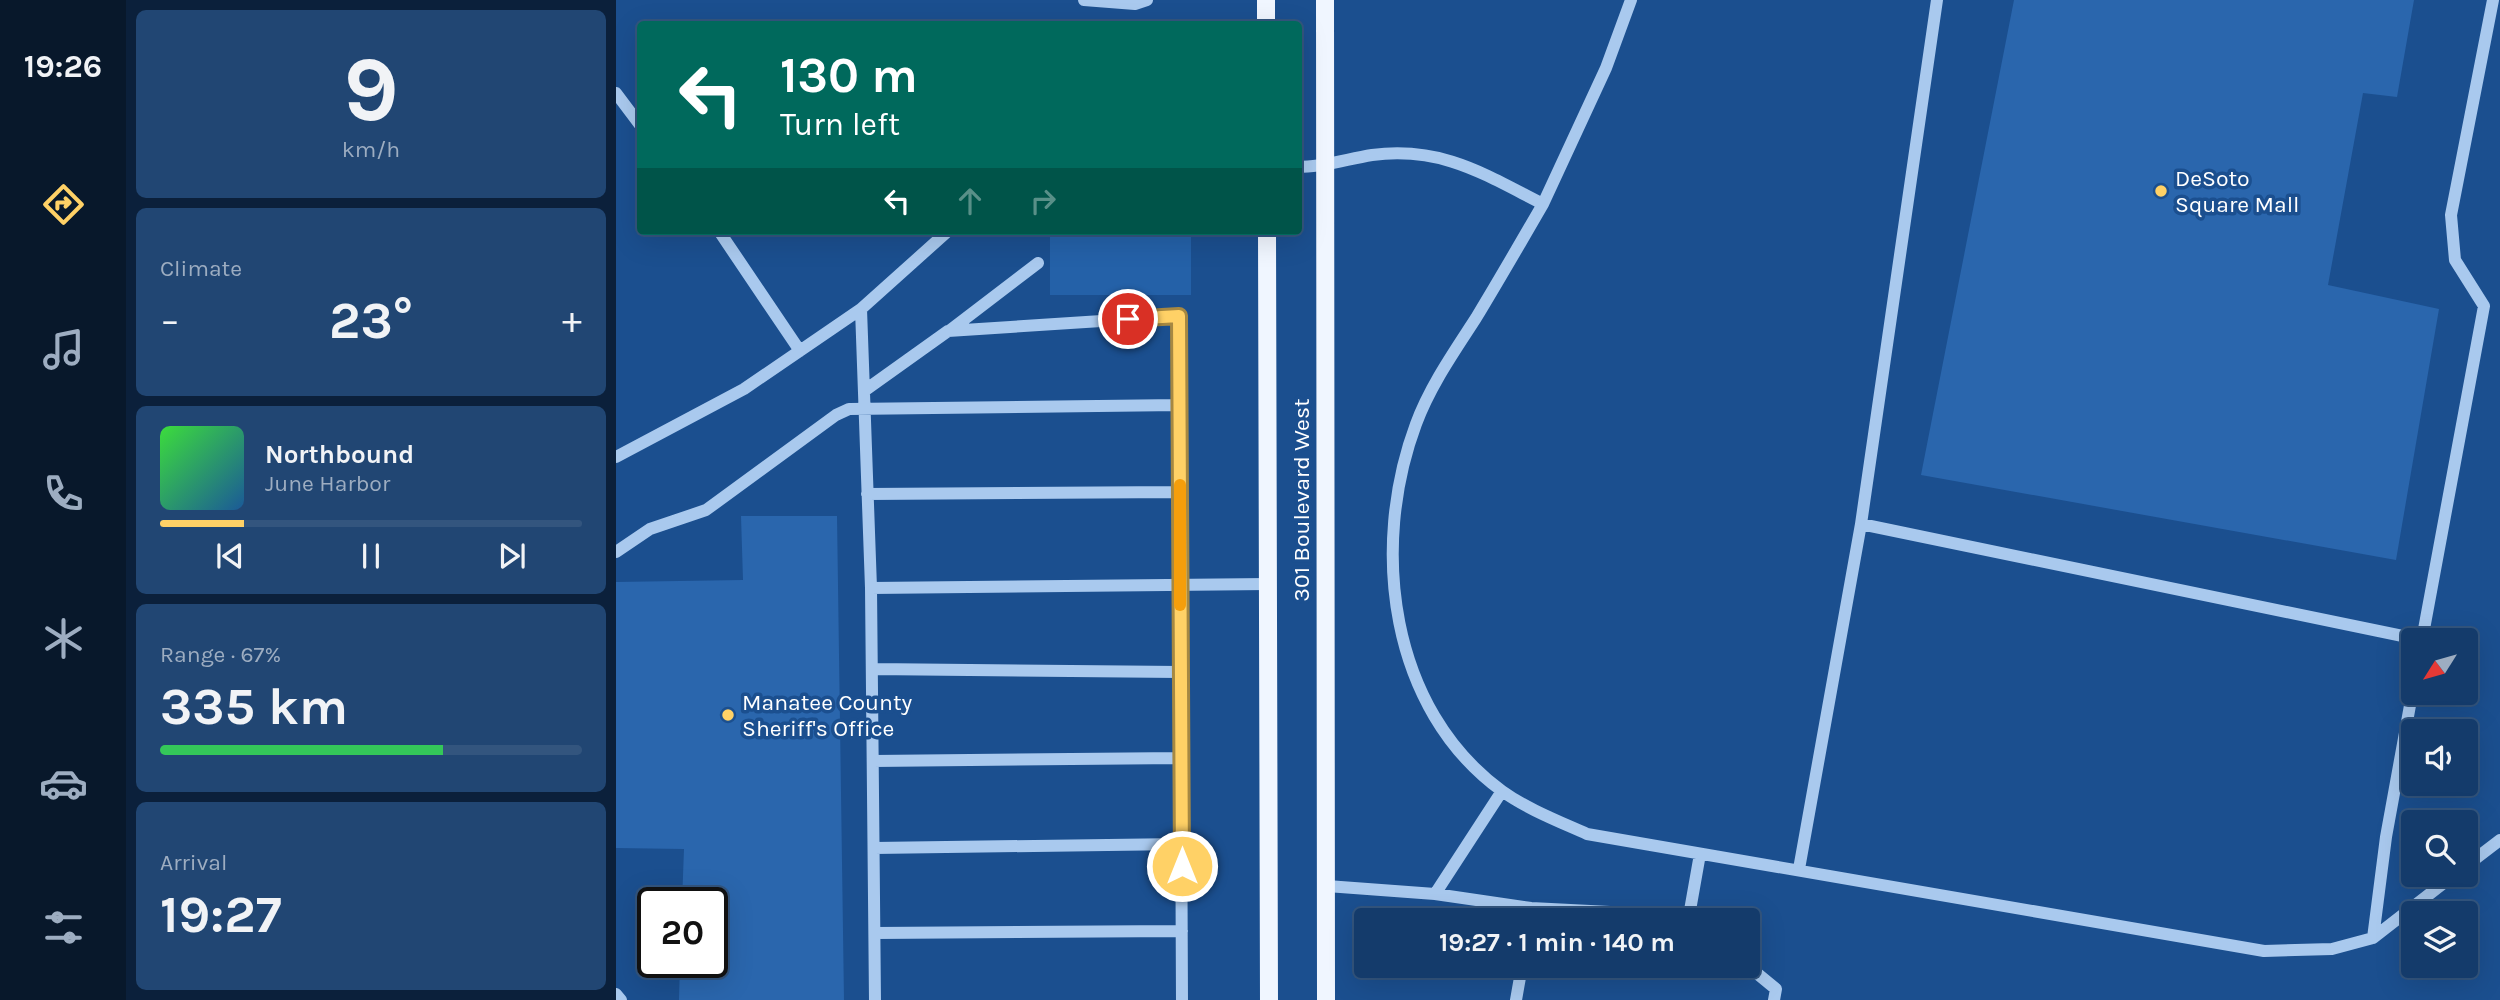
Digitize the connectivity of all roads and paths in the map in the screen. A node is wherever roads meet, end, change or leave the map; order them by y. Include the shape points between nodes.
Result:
1 (1084, 0) edge
2 (1147, 0) edge
3 (1266, 0) edge
4 (1325, 0) edge
5 (1631, 0) edge
6 (1937, 0) edge
7 (2493, 0) edge
8 (1266, 21) edge
9 (616, 93) edge
10 (637, 121) edge
11 (1302, 167) edge
12 (1325, 167) junction
13 (1543, 204) junction
14 (722, 235) edge
15 (944, 235) edge
16 (1267, 235) edge
17 (1038, 263) dead end
18 (861, 309) junction
19 (948, 331) junction
20 (800, 351) junction
21 (864, 391) junction
22 (1179, 405) junction
23 (864, 407) junction
24 (616, 457) edge
25 (1180, 492) junction
26 (867, 494) junction
27 (1861, 524) junction
28 (616, 552) edge
29 (1268, 584) junction
30 (1180, 585) junction
31 (871, 588) junction
32 (2424, 628) edge
33 (2401, 636) edge
34 (872, 669) junction
35 (1180, 672) junction
36 (2410, 705) edge
37 (1181, 758) junction
38 (873, 761) junction
39 (1502, 791) junction
40 (2500, 840) edge
41 (1181, 844) junction
42 (874, 848) junction
43 (1700, 854) junction
44 (2478, 857) edge
45 (1799, 869) junction
46 (1327, 886) junction
47 (2439, 887) edge
48 (1435, 894) junction
49 (1502, 908) edge
50 (1692, 908) edge
51 (1182, 931) junction
52 (875, 933) junction
53 (2373, 938) junction
54 (1760, 976) edge
55 (1520, 978) edge
56 (616, 994) edge
57 (621, 1000) edge
58 (875, 1000) edge
59 (1182, 1000) edge
60 (1269, 1000) edge
61 (1325, 1000) edge
62 (1516, 1000) edge
63 (1774, 1000) edge

1 - 2 lane via 1135,4
3 - 8 main road
4 - 12 main road, 301 Boulevard West
5 - 13 lane via 1606,68
6 - 27 lane
7 - 32 lane via 2451,215 2455,260 2484,306
9 - 10 lane
11 - 12 lane
12 - 13 lane via 1371,156 1432,154 1452,159
12 - 46 main road, 301 Boulevard West
13 - 39 lane via 1432,388 1415,425 1393,532 1399,630 1414,675 1448,738
14 - 20 lane
15 - 18 lane
16 - 29 main road, 301 Boulevard West
17 - 19 lane
18 - 20 lane
18 - 21 lane
19 - 21 lane
19 - 22 lane via 1179,316
20 - 24 lane via 744,389
21 - 23 lane
22 - 23 lane
22 - 25 lane
23 - 26 lane
23 - 28 lane via 836,415 706,510 650,529
25 - 26 lane
25 - 30 lane
26 - 31 lane
27 - 33 lane
27 - 45 lane
29 - 30 lane
29 - 60 main road, 301 Boulevard West
30 - 31 lane
30 - 35 lane
31 - 34 lane
34 - 35 lane
34 - 38 lane
35 - 37 lane
36 - 53 lane
37 - 38 lane
37 - 41 lane
38 - 42 lane
39 - 43 lane via 1587,834
39 - 48 lane
40 - 44 lane
41 - 42 lane
41 - 51 lane
42 - 52 lane
43 - 45 lane
43 - 50 lane
45 - 53 lane via 2264,951 2332,949
46 - 48 lane
46 - 61 main road, 301 Boulevard West
47 - 53 lane
48 - 49 lane
51 - 52 lane
51 - 59 lane
52 - 58 lane
54 - 63 lane via 1776,989
55 - 62 lane
56 - 57 lane

